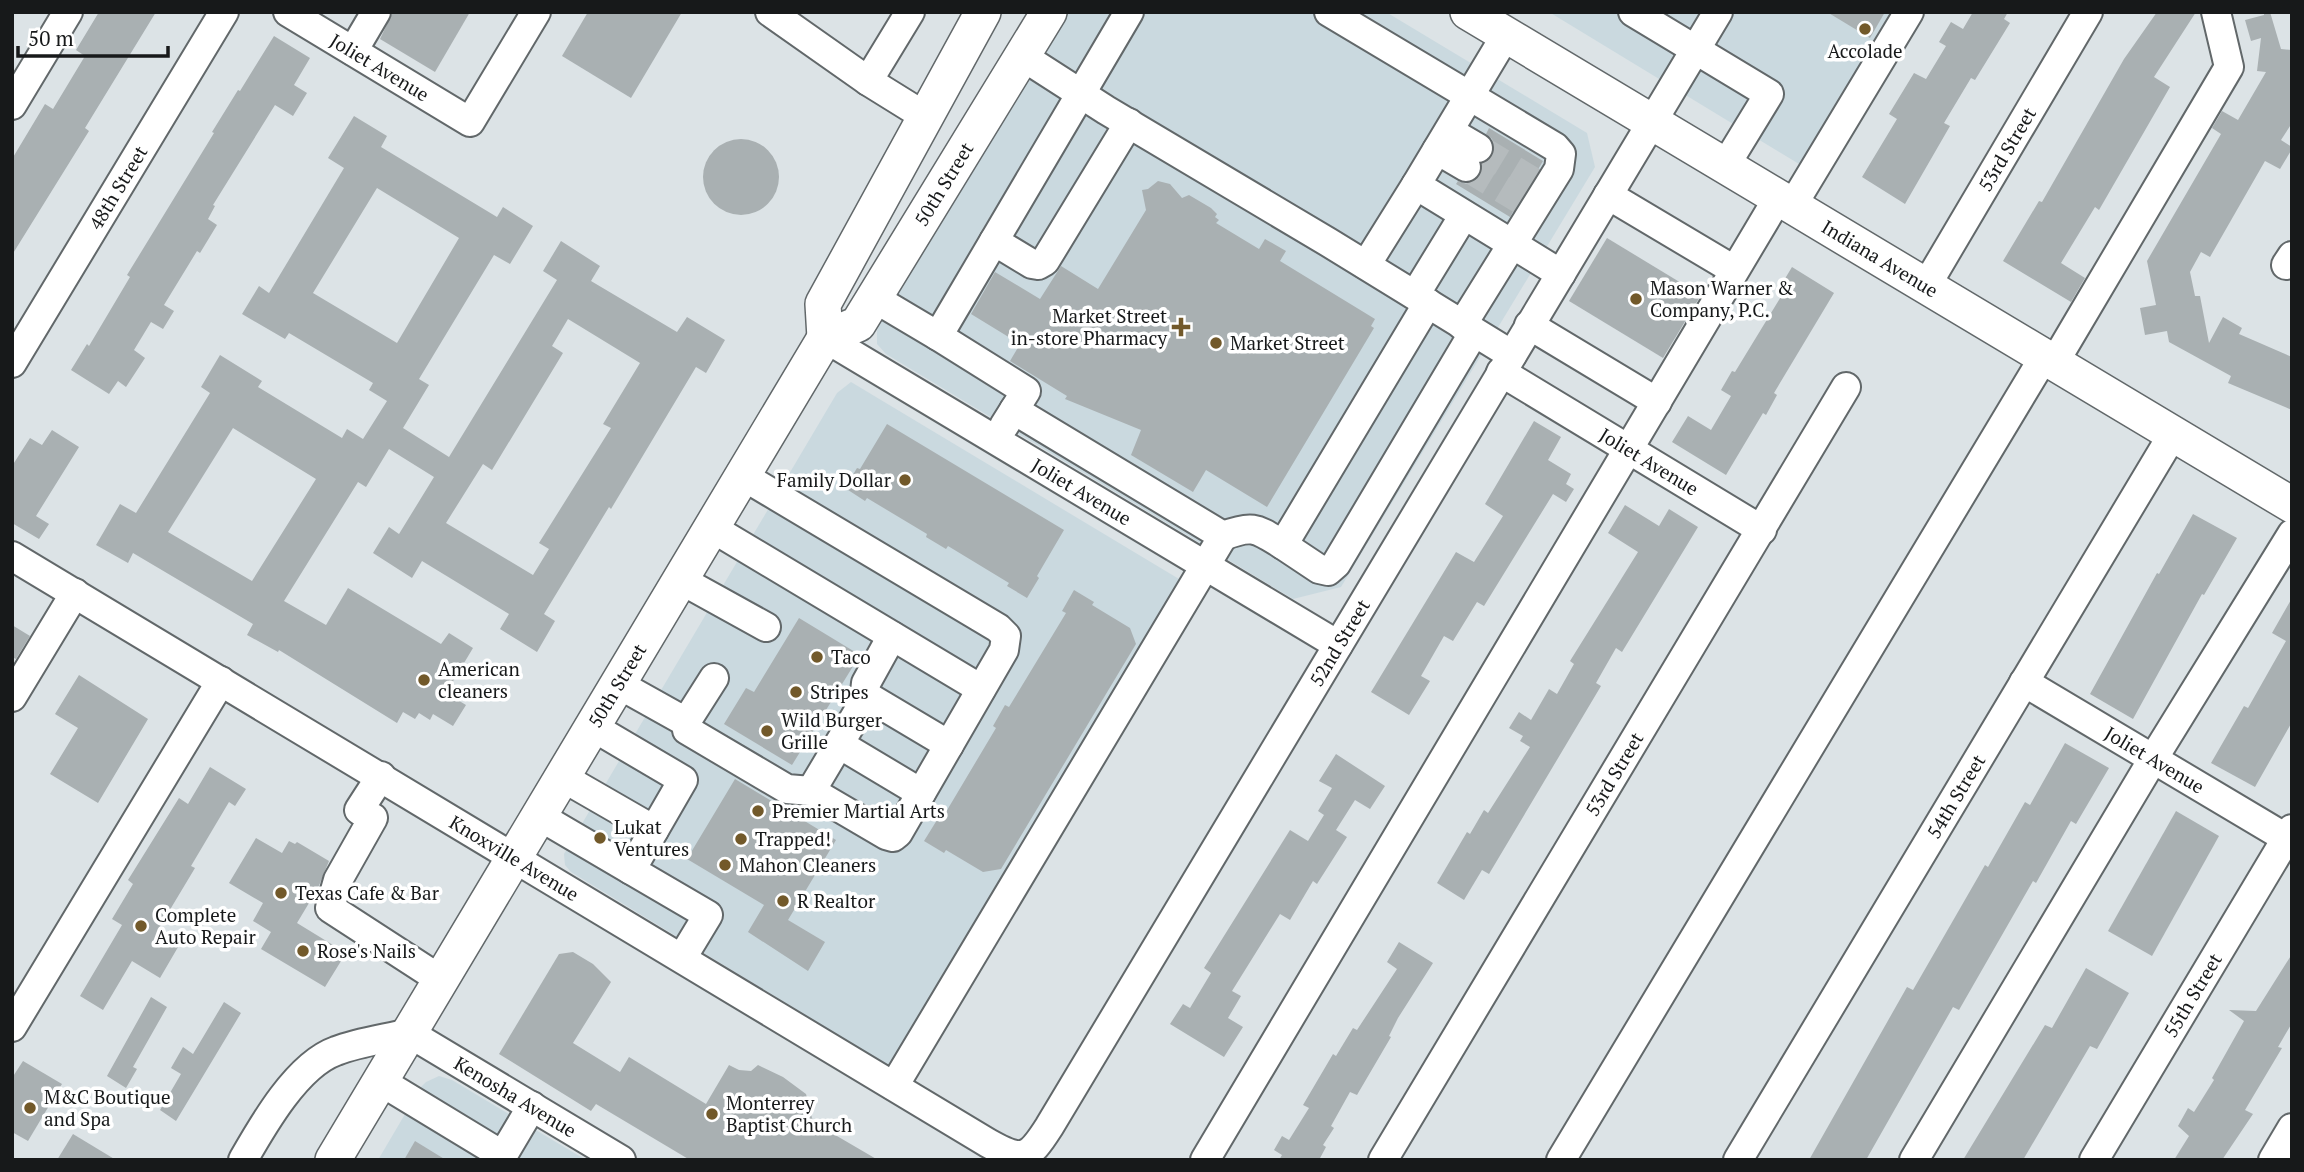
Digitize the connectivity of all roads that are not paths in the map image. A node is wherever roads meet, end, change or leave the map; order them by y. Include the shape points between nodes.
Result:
1 (68, 12) edge
2 (224, 12) edge
3 (288, 12) edge
4 (376, 12) edge
5 (536, 12) edge
6 (769, 12) edge
7 (910, 12) edge
8 (983, 12) edge
9 (1049, 12) edge
10 (1129, 12) edge
11 (1329, 12) edge
12 (1468, 12) edge
13 (1633, 12) edge
14 (1718, 12) edge
15 (1909, 12) edge
16 (2088, 12) edge
17 (2216, 12) edge
18 (799, 24) edge
19 (1506, 35) junction
20 (1695, 50) junction
21 (353, 51) junction
22 (1022, 56) junction
23 (868, 81) junction
24 (1080, 93) junction
25 (1470, 95) junction
26 (12, 105) edge
27 (926, 117) junction
28 (1653, 122) junction
29 (1129, 123) junction
30 (1443, 141) junction
31 (1472, 158) tunnel mouth
32 (1725, 166) junction
33 (1416, 185) junction
34 (1608, 195) junction
35 (1785, 202) junction
36 (1464, 215) junction
37 (994, 241) junction
38 (1511, 244) junction
39 (1366, 265) junction
40 (1734, 270) junction
41 (1561, 274) junction
42 (1926, 286) junction
43 (874, 298) junction
44 (1422, 299) junction
45 (1529, 325) junction
46 (1468, 328) junction
47 (938, 336) junction
48 (825, 338) junction
49 (2049, 360) junction
50 (12, 363) edge
51 (1506, 364) junction
52 (1846, 387) dead end
53 (1657, 402) junction
54 (1013, 410) junction
55 (2174, 434) junction
56 (995, 440) junction
57 (1629, 450) junction
58 (743, 476) junction
59 (2292, 505) edge
60 (712, 528) junction
61 (1762, 530) junction
62 (2292, 534) edge
63 (1223, 536) junction
64 (1283, 545) junction
65 (12, 556) edge
66 (1205, 565) junction
67 (681, 580) junction
68 (75, 593) junction
69 (766, 627) dead end
70 (892, 636) junction
71 (1338, 645) junction
72 (714, 678) dead end
73 (220, 681) junction
74 (2024, 682) junction
75 (618, 684) junction
76 (981, 689) junction
77 (865, 695) junction
78 (12, 697) edge
79 (686, 722) junction
80 (593, 727) junction
81 (839, 744) junction
82 (949, 745) junction
83 (2153, 759) junction
84 (381, 776) junction
85 (562, 777) junction
86 (811, 791) junction
87 (921, 793) junction
88 (539, 816) junction
89 (654, 830) junction
90 (2289, 833) edge
91 (514, 857) junction
92 (631, 870) junction
93 (682, 958) junction
94 (441, 980) junction
95 (12, 1027) edge
96 (409, 1033) junction
97 (380, 1082) junction
98 (894, 1086) junction
99 (532, 1106) junction
100 (2292, 1128) edge
101 (1018, 1155) joint
102 (501, 1157) edge
103 (243, 1160) edge
104 (333, 1160) edge
105 (621, 1160) edge
106 (1205, 1160) edge
107 (1383, 1160) edge
108 (1560, 1160) edge
109 (1738, 1160) edge
110 (1913, 1160) edge
111 (2094, 1160) edge
112 (2273, 1160) edge

1 - 26 street
2 - 50 street, 48th Street
3 - 21 street, Joliet Avenue
4 - 21 street
5 - 21 street, Joliet Avenue via 470,122
6 - 18 street
7 - 23 street
8 - 27 main road
9 - 22 main road, 50th Street
10 - 24 street
11 - 25 street
12 - 19 main road, Indiana Avenue
13 - 20 street
14 - 20 street, 52nd Street
15 - 35 street
16 - 42 street, 53rd Street
17 - 49 street via 2229,67
18 - 23 street
19 - 25 street
19 - 28 main road, Indiana Avenue
20 - 28 street, 52nd Street
20 - 32 street via 1769,94
22 - 24 street, Joliet Avenue
22 - 43 main road, 50th Street
23 - 27 street
24 - 29 street, Joliet Avenue
24 - 37 street
25 - 30 street
25 - 38 street via 1561,154 1559,169 1535,196
27 - 48 main road via 823,304
28 - 32 main road, Indiana Avenue
28 - 34 street, 52nd Street
29 - 37 street via 1045,261 1032,264
29 - 39 street, Joliet Avenue
30 - 31 street
30 - 33 street
32 - 35 main road, Indiana Avenue
33 - 36 street
33 - 39 street
34 - 40 street
34 - 41 street, 52nd Street
35 - 40 street
35 - 42 main road, Indiana Avenue
36 - 38 street
36 - 44 street
37 - 47 street
38 - 41 street
38 - 46 street
39 - 44 street, Joliet Avenue
40 - 53 street
41 - 45 street, 52nd Street
42 - 49 main road, Indiana Avenue
43 - 47 street
43 - 48 main road, 50th Street via 858,324
44 - 46 street, Joliet Avenue
44 - 64 street
45 - 51 street, 52nd Street
45 - 53 street
46 - 51 street, Joliet Avenue
46 - 64 street via 1336,565 1328,571 1319,569
47 - 54 street via 1026,391
48 - 56 street, Joliet Avenue
48 - 58 main road, 50th Street
49 - 55 main road, Indiana Avenue
49 - 108 street
51 - 57 street, Joliet Avenue
51 - 71 street, 52nd Street
52 - 61 street, 53rd Street
53 - 57 street
54 - 56 street
54 - 63 street
55 - 59 main road, Indiana Avenue
55 - 74 street, 54th Street
56 - 66 street, Joliet Avenue
57 - 61 street, Joliet Avenue
57 - 106 street
58 - 60 main road, 50th Street
58 - 76 street via 998,628 1006,636 1004,650
60 - 67 main road, 50th Street
60 - 70 street
61 - 107 street, 53rd Street
62 - 83 street
63 - 64 street via 1258,529
63 - 66 street
65 - 68 street, Knoxville Avenue
66 - 71 street, Joliet Avenue
66 - 98 street
67 - 69 street
67 - 75 main road, 50th Street
68 - 73 street, Knoxville Avenue
68 - 78 street
70 - 76 street
70 - 77 street via 866,683
71 - 101 street, 52nd Street via 1037,1147
72 - 79 street
73 - 84 street, Knoxville Avenue
73 - 95 street
74 - 83 street, Joliet Avenue
74 - 109 street, 54th Street
75 - 79 street
75 - 80 main road, 50th Street
76 - 82 street
77 - 81 street
77 - 82 street
79 - 86 street via 687,730 787,789
80 - 85 main road, 50th Street
80 - 89 street via 684,780
81 - 86 street
81 - 87 street
82 - 87 street
83 - 90 street, Joliet Avenue
83 - 110 street
84 - 91 street, Knoxville Avenue
84 - 94 street via 359,810 373,818 338,880 330,908
85 - 88 main road, 50th Street
85 - 89 street
86 - 87 street via 892,837
88 - 91 main road, 50th Street
88 - 92 street
89 - 92 street
90 - 111 street, 55th Street
91 - 93 street, Knoxville Avenue
91 - 94 main road, 50th Street
92 - 93 street via 708,915
93 - 98 street, Knoxville Avenue
94 - 96 main road, 50th Street
96 - 97 main road, 50th Street
96 - 99 street, Kenosha Avenue
96 - 103 street via 334,1051 305,1071 284,1095
97 - 102 street
97 - 104 main road, 50th Street
98 - 101 street, Knoxville Avenue via 1009,1155
99 - 102 street
99 - 105 street, Kenosha Avenue
100 - 112 street

